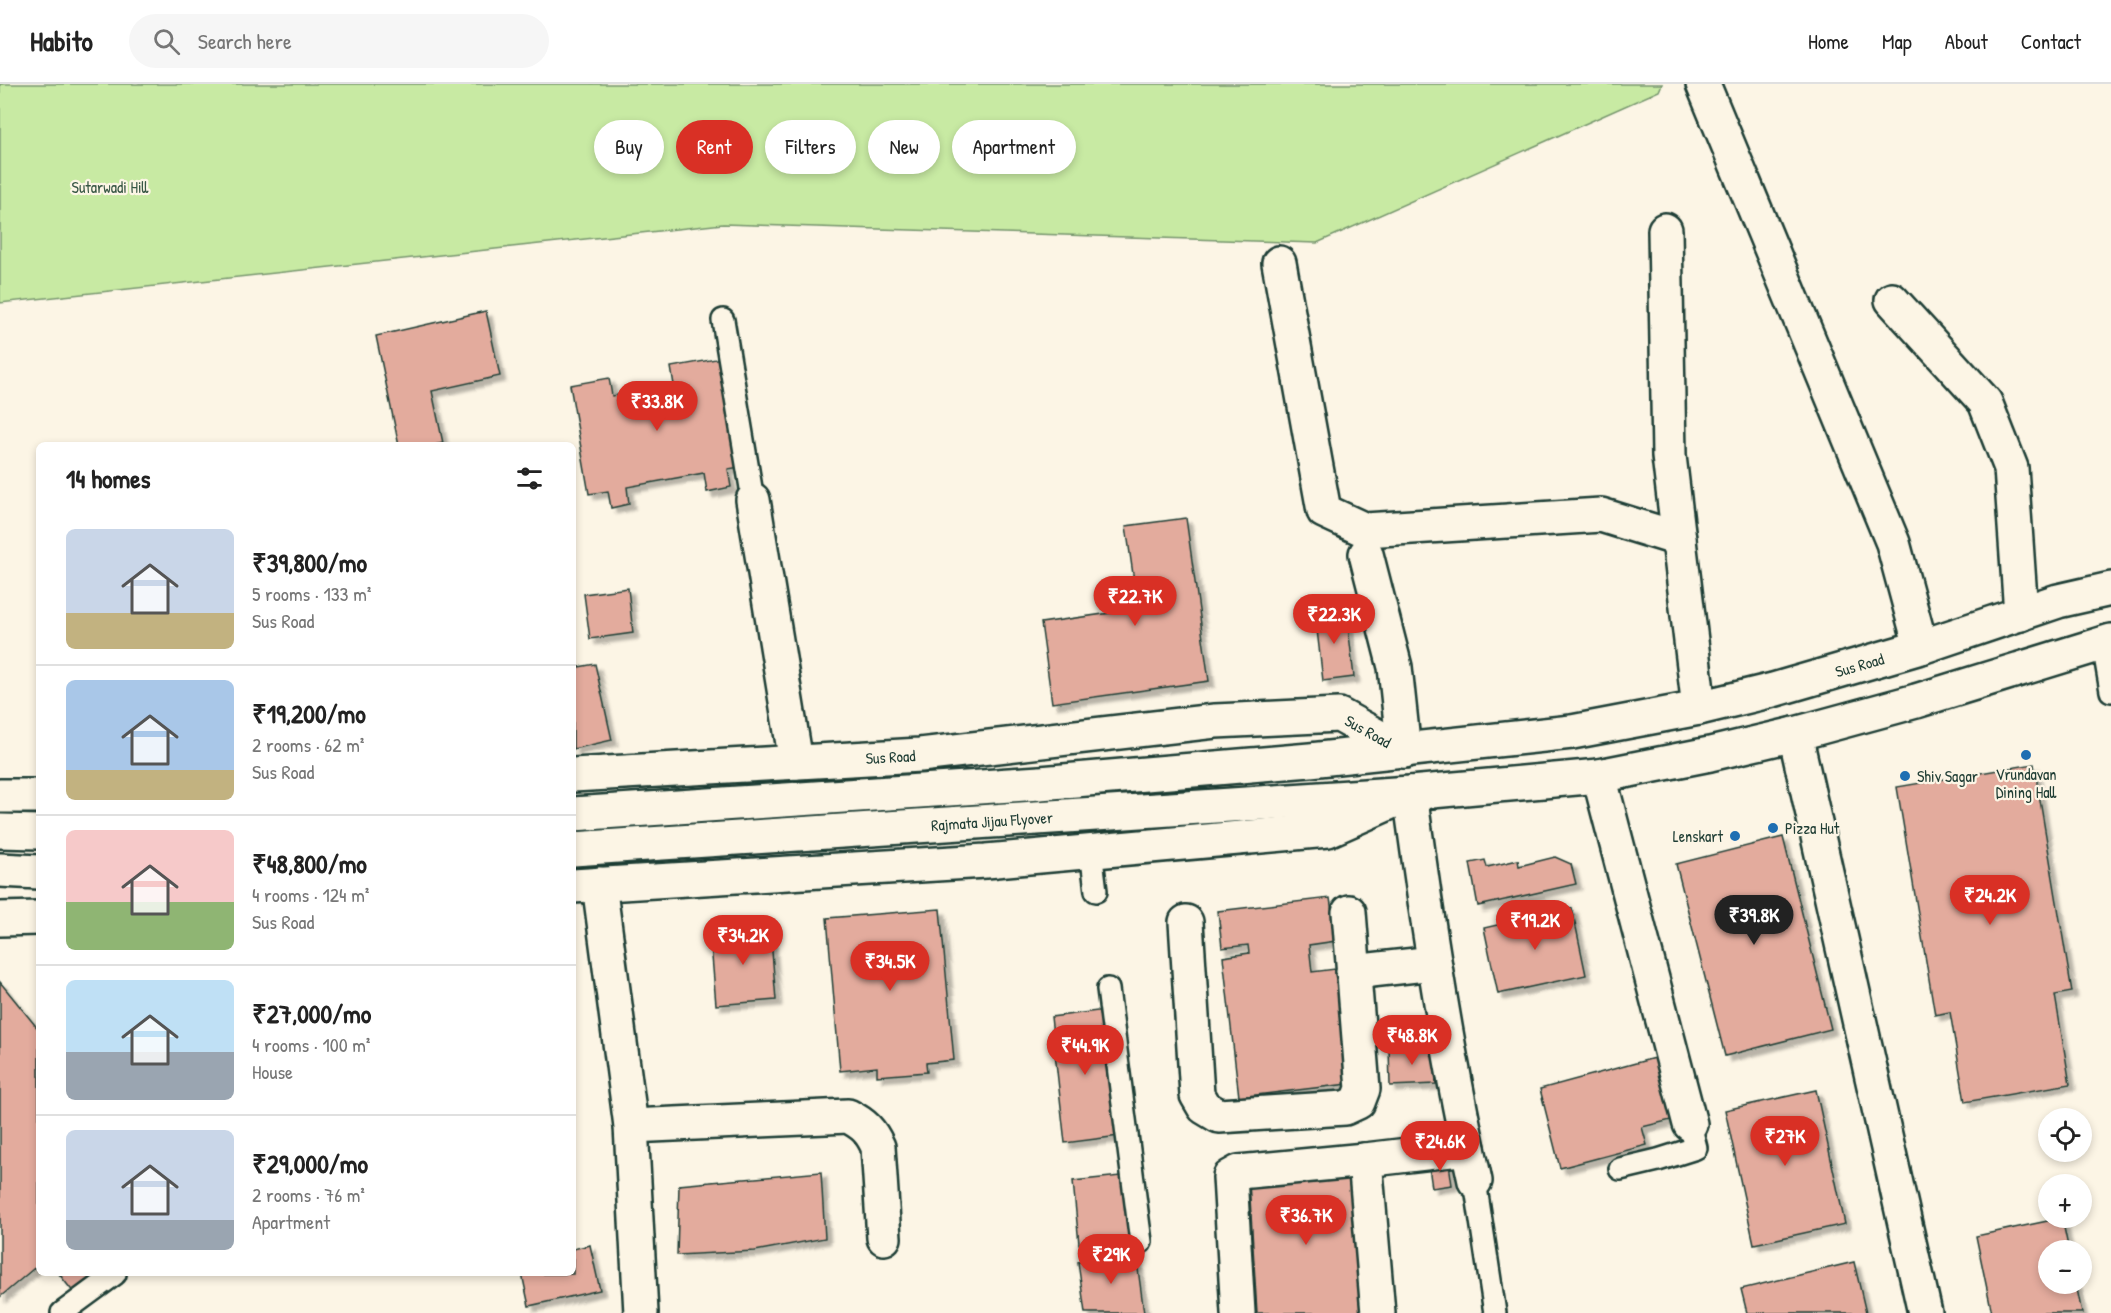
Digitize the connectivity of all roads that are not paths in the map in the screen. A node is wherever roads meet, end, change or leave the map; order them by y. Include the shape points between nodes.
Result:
1 (1702, 84) edge
2 (1665, 230) dead end
3 (1279, 263) dead end
4 (1892, 300) dead end
5 (723, 320) dead end
6 (753, 501) joint
7 (1679, 539) junction
8 (1366, 554) dead end
9 (2111, 589) edge
10 (2021, 614) junction
11 (2107, 643) edge
12 (1921, 647) junction
13 (1858, 665) junction
14 (2111, 691) edge
15 (1699, 708) junction
16 (1872, 713) junction
17 (1795, 734) junction
18 (1404, 751) junction
19 (796, 762) junction
20 (576, 775) edge
21 (1599, 776) junction
22 (1410, 793) junction
23 (0, 796) edge
24 (36, 796) edge
25 (576, 814) edge
26 (0, 831) edge
27 (36, 832) edge
28 (576, 849) edge
29 (1091, 851) junction
30 (0, 870) edge
31 (36, 872) edge
32 (586, 885) edge
33 (1096, 891) dead end
34 (1350, 912) dead end
35 (36, 918) edge
36 (0, 919) edge
37 (1186, 922) dead end
38 (1434, 963) junction
39 (1353, 972) junction
40 (1108, 990) dead end
41 (1690, 1124) joint
42 (631, 1126) junction
43 (1468, 1148) junction
44 (1365, 1160) junction
45 (1620, 1169) dead end
46 (1475, 1181) joint
47 (884, 1238) dead end
48 (1140, 1242) dead end
49 (112, 1276) edge
50 (62, 1313) edge
51 (641, 1313) edge
52 (1238, 1313) edge
53 (1378, 1313) edge
54 (1495, 1313) edge
55 (1925, 1313) edge

1 - 12 street via 1893,543
2 - 7 street via 1669,456
3 - 7 street via 1324,511 1365,530 1601,515
4 - 10 street via 1985,402 2011,468
5 - 6 lane
6 - 19 street
7 - 15 street
8 - 18 street via 1395,667
9 - 10 street, Sus Road
10 - 12 street, Sus Road
11 - 14 lane
11 - 16 street
12 - 13 street, Sus Road
13 - 15 street, Sus Road
13 - 16 street
15 - 18 street, Sus Road via 1572,732
16 - 17 street
17 - 21 street
17 - 55 street
18 - 19 street, Sus Road via 1340,715 1215,722 920,755
18 - 25 street, Rajmata Jijau Flyover via 1040,783
19 - 20 street, Sus Road
21 - 22 street
21 - 41 street
22 - 28 street, Rajmata Jijau Flyover
22 - 29 street via 1328,830
22 - 38 street
23 - 24 street
26 - 27 street
29 - 32 street
29 - 33 lane
30 - 31 street
32 - 42 street
34 - 39 street
35 - 36 street
37 - 39 street via 1197,1095 1204,1107 1219,1116 1345,1108 1358,1102 1363,1089
38 - 39 street
38 - 43 street
40 - 48 lane
41 - 45 lane via 1696,1148
42 - 47 street via 849,1116 862,1123 878,1147
42 - 51 street
43 - 44 street
43 - 46 street
44 - 52 street via 1239,1172 1230,1177
44 - 53 street
46 - 54 lane
49 - 50 lane

